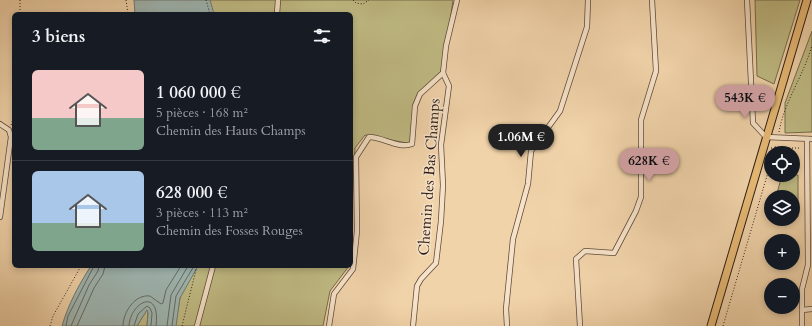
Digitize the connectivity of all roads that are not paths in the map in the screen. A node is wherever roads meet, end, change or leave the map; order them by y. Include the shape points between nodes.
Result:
1 (278, 0) edge
2 (457, 0) edge
3 (588, 0) edge
4 (652, 0) edge
5 (747, 0) edge
6 (807, 0) edge
7 (277, 12) edge
8 (443, 74) junction
9 (0, 124) edge
10 (766, 137) junction
11 (810, 139) edge
12 (0, 217) edge
13 (212, 268) edge
14 (812, 309) edge
15 (802, 310) junction
16 (197, 326) edge
17 (329, 326) edge
18 (413, 326) edge
19 (507, 326) edge
20 (580, 326) edge
21 (711, 326) edge
22 (802, 326) edge

1 - 7 street
2 - 8 street, Chemin des Bas Champs via 446,46
3 - 19 street via 587,27 560,111 531,152 528,184 513,239 506,309
4 - 20 street via 656,71 642,120 641,197 614,253 585,251 576,259
5 - 10 street via 753,123
6 - 10 main road
8 - 17 street via 420,94 415,106 412,144 406,146 369,136 356,157 357,231 353,269 334,294
8 - 18 street, Chemin des Bas Champs via 448,86 441,145 443,185 436,263 417,286
9 - 12 street via 9,130 11,137
10 - 11 street
10 - 21 main road
11 - 15 street via 807,148 808,265 802,289
13 - 16 street
14 - 15 street
15 - 22 street

